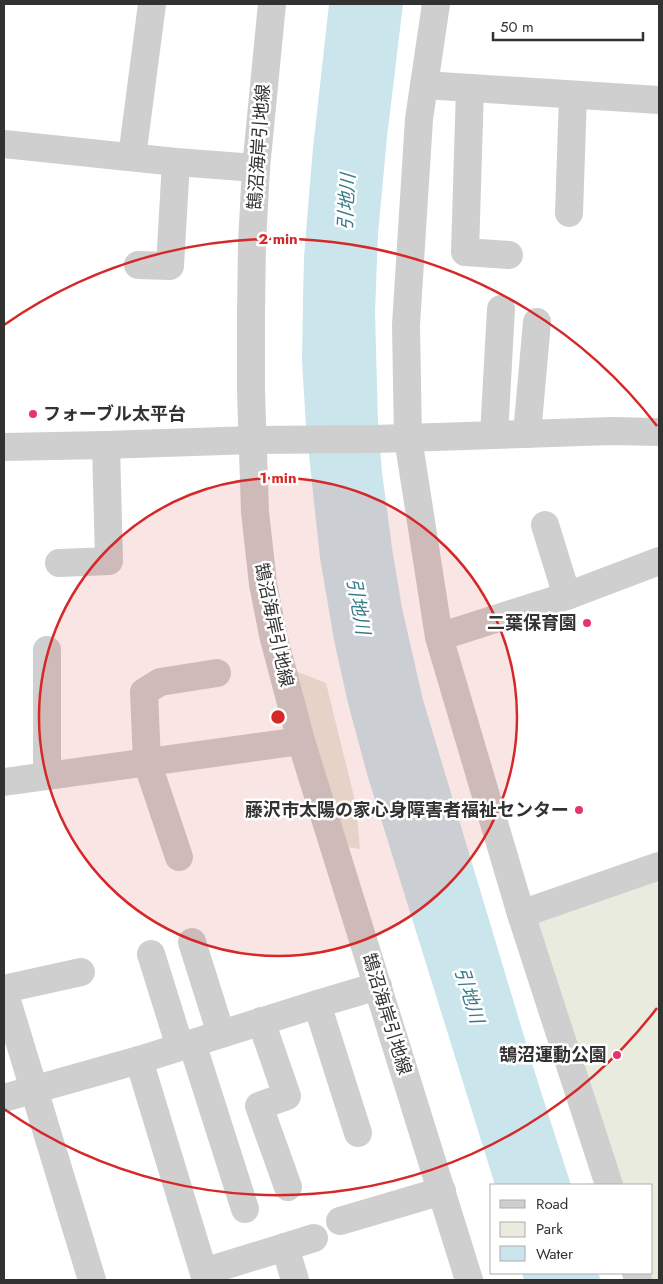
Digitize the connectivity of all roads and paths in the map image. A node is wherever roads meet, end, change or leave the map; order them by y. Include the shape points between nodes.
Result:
1 (152, 4) edge
2 (272, 4) edge
3 (436, 4) edge
4 (424, 85) junction
5 (470, 88) junction
6 (573, 94) junction
7 (659, 100) edge
8 (4, 144) edge
9 (132, 158) junction
10 (176, 162) junction
11 (256, 168) junction
12 (569, 213) dead end
13 (509, 255) dead end
14 (138, 265) dead end
15 (501, 309) dead end
16 (537, 322) dead end
17 (659, 432) edge
18 (527, 434) junction
19 (494, 435) junction
20 (408, 438) junction
21 (252, 440) junction
22 (106, 445) junction
23 (4, 447) edge
24 (545, 525) dead end
25 (659, 561) edge
26 (59, 563) dead end
27 (567, 596) junction
28 (439, 637) junction
29 (47, 650) dead end
30 (217, 673) dead end
31 (302, 741) junction
32 (147, 762) junction
33 (46, 776) junction
34 (4, 782) edge
35 (179, 857) dead end
36 (659, 866) edge
37 (521, 914) junction
38 (192, 942) dead end
39 (151, 954) dead end
40 (67, 968) dead end
41 (378, 986) junction
42 (4, 990) edge
43 (317, 1004) junction
44 (260, 1021) junction
45 (221, 1034) junction
46 (186, 1045) junction
47 (139, 1060) junction
48 (34, 1088) junction
49 (4, 1098) edge
50 (358, 1133) dead end
51 (609, 1184) edge
52 (288, 1188) dead end
53 (442, 1191) junction
54 (245, 1209) dead end
55 (340, 1221) dead end
56 (314, 1238) dead end
57 (285, 1247) junction
58 (205, 1276) edge
59 (92, 1280) edge
60 (294, 1280) edge
61 (469, 1280) edge

1 - 9 street
2 - 11 street, 鵠沼海岸引地線
3 - 4 street
4 - 5 street
4 - 20 street via 406,325
5 - 6 street
5 - 13 street via 465,252
6 - 7 street
6 - 12 street
8 - 9 street
9 - 10 street
10 - 11 street
10 - 14 street via 170,266
11 - 21 street, 鵠沼海岸引地線 via 251,305
15 - 19 street
16 - 18 street
17 - 18 street
18 - 19 street
19 - 20 street
20 - 21 street
20 - 28 street
21 - 22 street
21 - 31 street, 鵠沼海岸引地線 via 263,584 273,636
22 - 23 street
22 - 26 street via 109,561
24 - 27 street
25 - 27 street
27 - 28 street
28 - 37 street
29 - 33 street
30 - 32 street via 160,682 144,692
31 - 32 street
31 - 41 street, 鵠沼海岸引地線
32 - 33 street
32 - 35 street
33 - 34 street
36 - 37 street
37 - 51 street
38 - 45 street
39 - 46 street
40 - 42 street
41 - 43 street
41 - 53 street, 鵠沼海岸引地線
42 - 48 street
43 - 44 street
43 - 50 street
44 - 45 street
44 - 52 street via 287,1096 259,1106
45 - 46 street
46 - 47 street
46 - 54 street
47 - 48 street
47 - 58 street
48 - 49 street
48 - 59 street
53 - 55 street
53 - 61 street, 鵠沼海岸引地線
56 - 57 street
57 - 58 street
57 - 60 street

